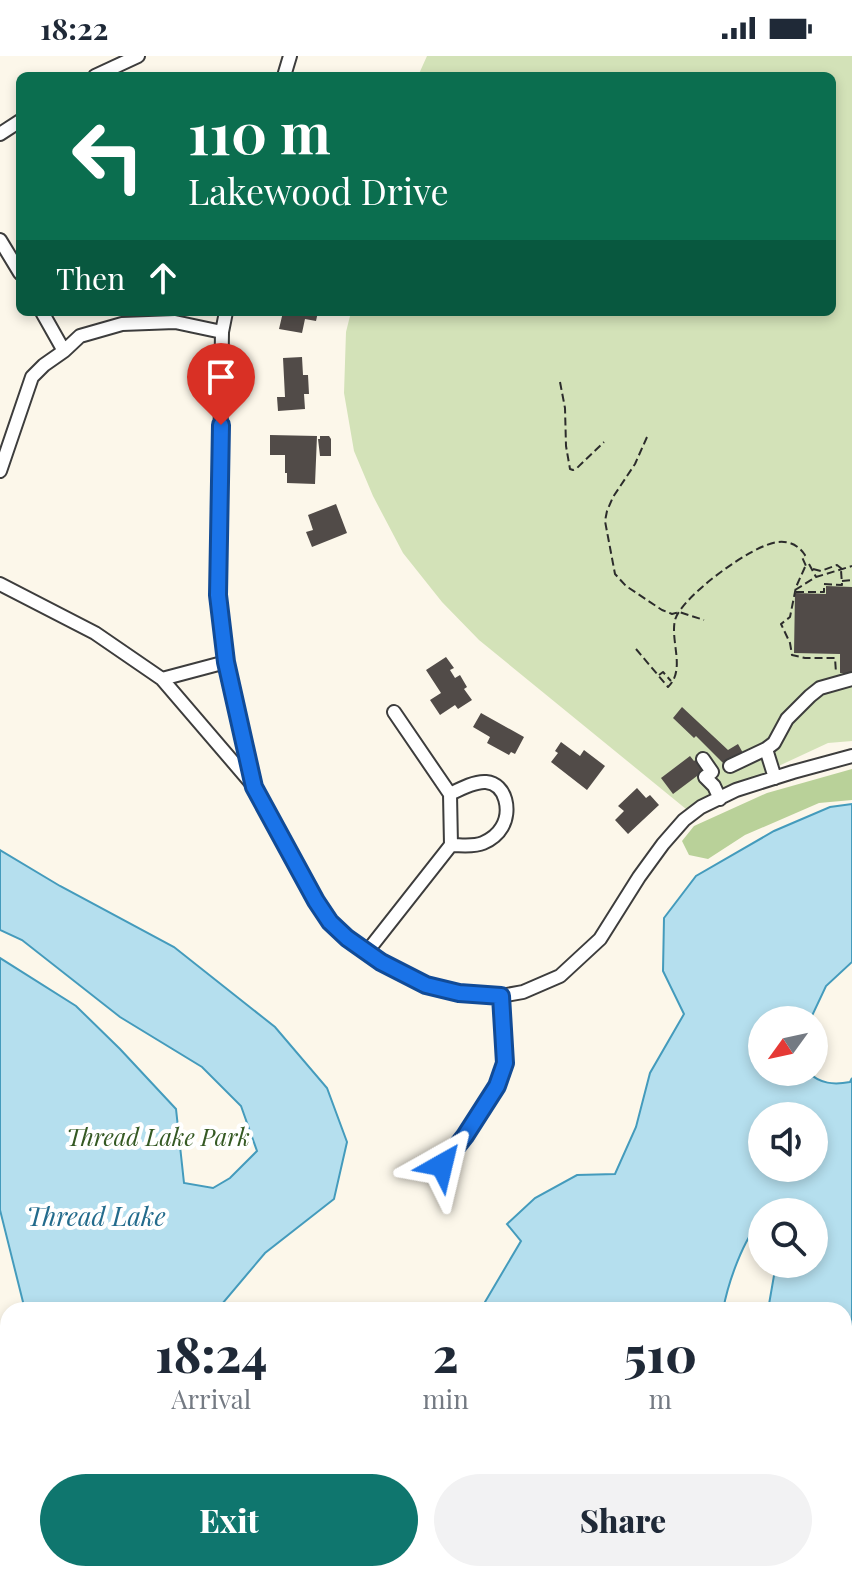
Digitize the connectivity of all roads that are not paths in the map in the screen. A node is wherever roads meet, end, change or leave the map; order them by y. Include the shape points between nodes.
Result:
1 (138, 56) edge
2 (102, 72) edge
3 (0, 240) edge
4 (16, 266) edge
5 (44, 316) edge
6 (225, 316) edge
7 (222, 332) junction
8 (64, 351) junction
9 (0, 471) edge
10 (0, 584) edge
11 (226, 662) junction
12 (162, 679) junction
13 (852, 679) edge
14 (394, 712) dead end
15 (766, 749) junction
16 (852, 756) edge
17 (703, 759) dead end
18 (730, 766) dead end
19 (775, 778) junction
20 (254, 787) junction
21 (450, 794) junction
22 (720, 799) junction
23 (451, 845) junction
24 (366, 953) junction
25 (501, 996) junction
26 (442, 1165) dead end

1 - 2 street
3 - 4 street
5 - 8 street
6 - 7 street
7 - 8 street via 175,322 122,324 80,336
7 - 11 street via 218,595
8 - 9 street via 32,377
10 - 12 street via 95,633
11 - 12 street
11 - 20 street
12 - 20 street
13 - 15 street via 810,696
14 - 21 street
15 - 18 street
15 - 19 street
16 - 19 street
17 - 22 street via 712,772 705,777
19 - 22 street
20 - 24 street via 330,922
21 - 23 street
21 - 23 street via 486,782 506,799 506,817 496,835 480,844
22 - 25 street via 684,820 600,939 560,976
23 - 24 street
24 - 25 street via 426,985
25 - 26 street via 505,1063 497,1086

